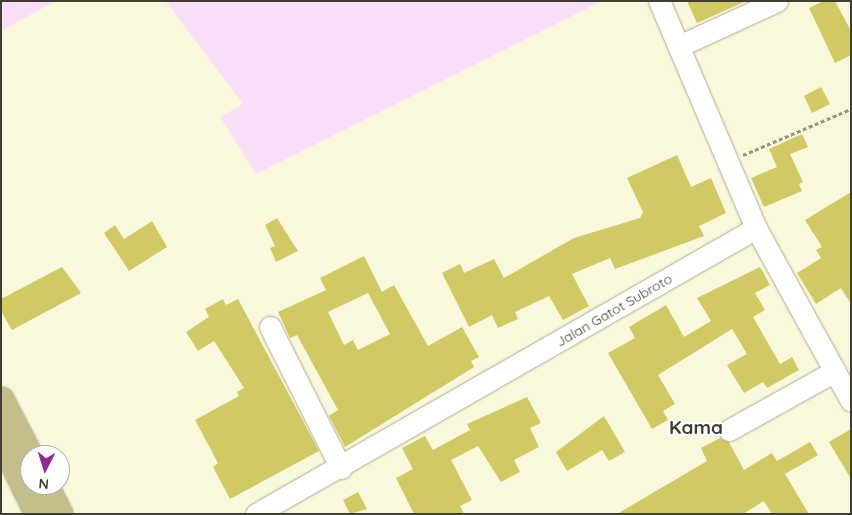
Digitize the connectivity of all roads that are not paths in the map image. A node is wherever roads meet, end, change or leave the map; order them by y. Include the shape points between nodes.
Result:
1 (659, 1) edge
2 (777, 1) edge
3 (679, 46) junction
4 (756, 228) junction
5 (270, 327) dead end
6 (834, 372) junction
7 (1, 400) edge
8 (851, 401) edge
9 (729, 430) dead end
10 (1, 438) edge
11 (24, 445) edge
12 (341, 468) junction
13 (50, 495) edge
14 (38, 514) edge
15 (60, 514) edge
16 (256, 514) edge

1 - 3 street
2 - 3 street
3 - 4 street
4 - 6 street
4 - 12 street, Jalan Gatot Subroto
5 - 12 street
6 - 8 street
6 - 9 street
7 - 11 main road
10 - 14 main road
12 - 16 street, Jalan Gatot Subroto
13 - 15 main road

